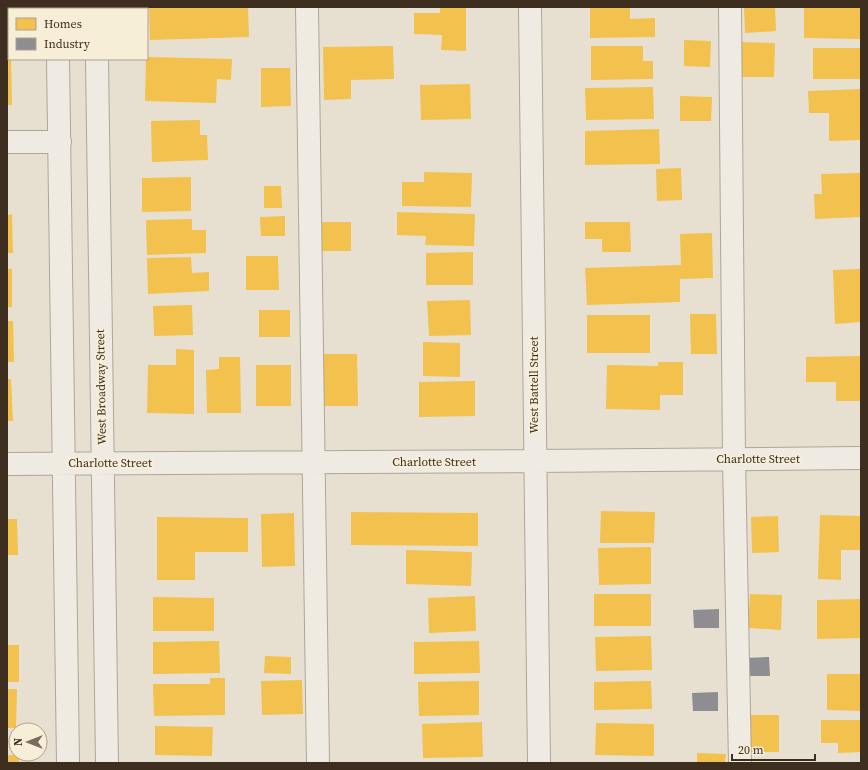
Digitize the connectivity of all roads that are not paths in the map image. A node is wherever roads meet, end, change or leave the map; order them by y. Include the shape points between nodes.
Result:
1 (308, 7) edge
2 (530, 7) edge
3 (730, 7) edge
4 (58, 60) edge
5 (97, 60) edge
6 (7, 142) edge
7 (60, 142) junction
8 (861, 458) edge
9 (734, 459) junction
10 (534, 461) junction
11 (102, 463) junction
12 (313, 463) junction
13 (7, 464) edge
14 (64, 464) junction
15 (68, 763) edge
16 (107, 763) edge
17 (318, 763) edge
18 (539, 763) edge
19 (740, 763) edge

1 - 12 street
2 - 10 street, West Battell Street
3 - 9 street
4 - 7 street
5 - 11 street, West Broadway Street
6 - 7 street
7 - 14 street
8 - 9 street, Charlotte Street
9 - 10 street, Charlotte Street
9 - 19 street
10 - 12 street, Charlotte Street
10 - 18 street, West Battell Street
11 - 12 street, Charlotte Street
11 - 14 street, Charlotte Street
11 - 16 street, West Broadway Street
12 - 17 street
13 - 14 street, Charlotte Street
14 - 15 street

